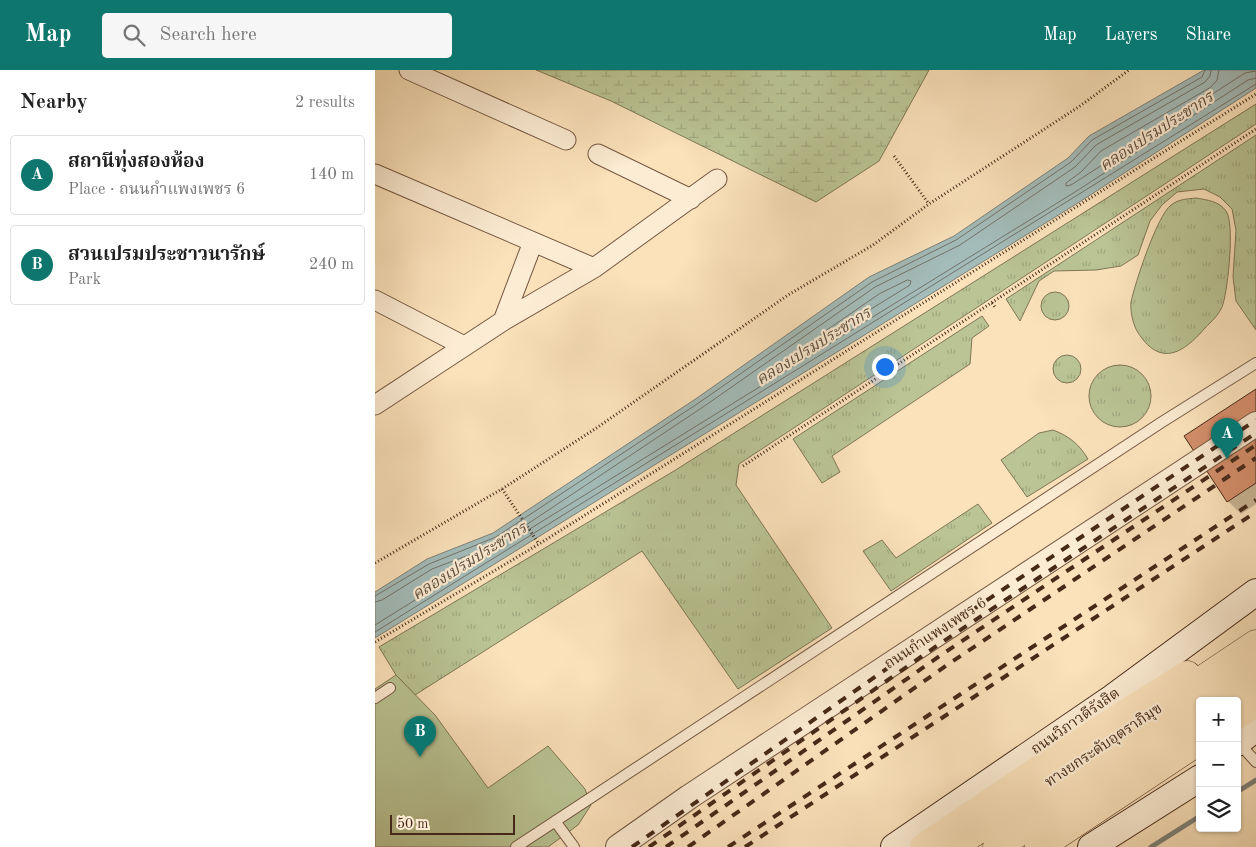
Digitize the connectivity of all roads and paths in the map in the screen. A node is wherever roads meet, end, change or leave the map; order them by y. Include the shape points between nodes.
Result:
1 (409, 70) edge
2 (1129, 70) edge
3 (1256, 94) edge
4 (1256, 129) edge
5 (566, 140) dead end
6 (598, 154) dead end
7 (894, 156) dead end
8 (375, 174) edge
9 (717, 179) dead end
10 (691, 199) junction
11 (929, 204) junction
12 (533, 242) junction
13 (594, 268) junction
14 (375, 300) edge
15 (992, 303) junction
16 (995, 307) dead end
17 (503, 322) junction
18 (464, 346) junction
19 (1256, 363) edge
20 (375, 405) edge
21 (1256, 424) edge
22 (743, 466) dead end
23 (502, 488) junction
24 (538, 542) junction
25 (375, 564) edge
26 (1255, 613) edge
27 (375, 642) edge
28 (1256, 644) edge
29 (1256, 674) edge
30 (389, 688) dead end
31 (1221, 697) edge
32 (375, 698) edge
33 (1256, 702) edge
34 (1241, 712) edge
35 (1196, 714) edge
36 (1197, 742) edge
37 (1196, 776) edge
38 (1196, 780) edge
39 (1171, 796) junction
40 (555, 821) junction
41 (516, 847) edge
42 (574, 847) edge
43 (618, 847) edge
44 (894, 847) edge
45 (925, 847) edge
46 (952, 847) edge
47 (997, 847) edge
48 (1039, 847) edge
49 (1091, 847) edge

1 - 5 street
2 - 11 path via 1080,106
3 - 24 path
4 - 15 path
6 - 10 street
7 - 11 path
8 - 12 street
9 - 10 street
10 - 13 street
11 - 23 path via 873,246 788,295 631,405
12 - 13 street
12 - 17 street
13 - 17 street
14 - 18 street
15 - 16 path
15 - 22 path
17 - 18 street
18 - 20 street
19 - 40 lane via 1161,422
21 - 43 street, ถนนกำแพงเพชร 6
23 - 24 path
23 - 25 path
24 - 27 path
26 - 44 main road, ถนนวิภาวดีรังสิต via 1112,698
26 - 45 highway, ถนนวิภาวดีรังสิต via 1074,746
28 - 46 highway, ทางยกระดับอุตราภิมุข
29 - 31 highway
30 - 32 lane
33 - 34 highway
35 - 47 highway, ทางยกระดับอุตราภิมุข
36 - 48 highway
37 - 39 main road
38 - 39 main road
39 - 49 main road
40 - 41 lane
40 - 42 lane

